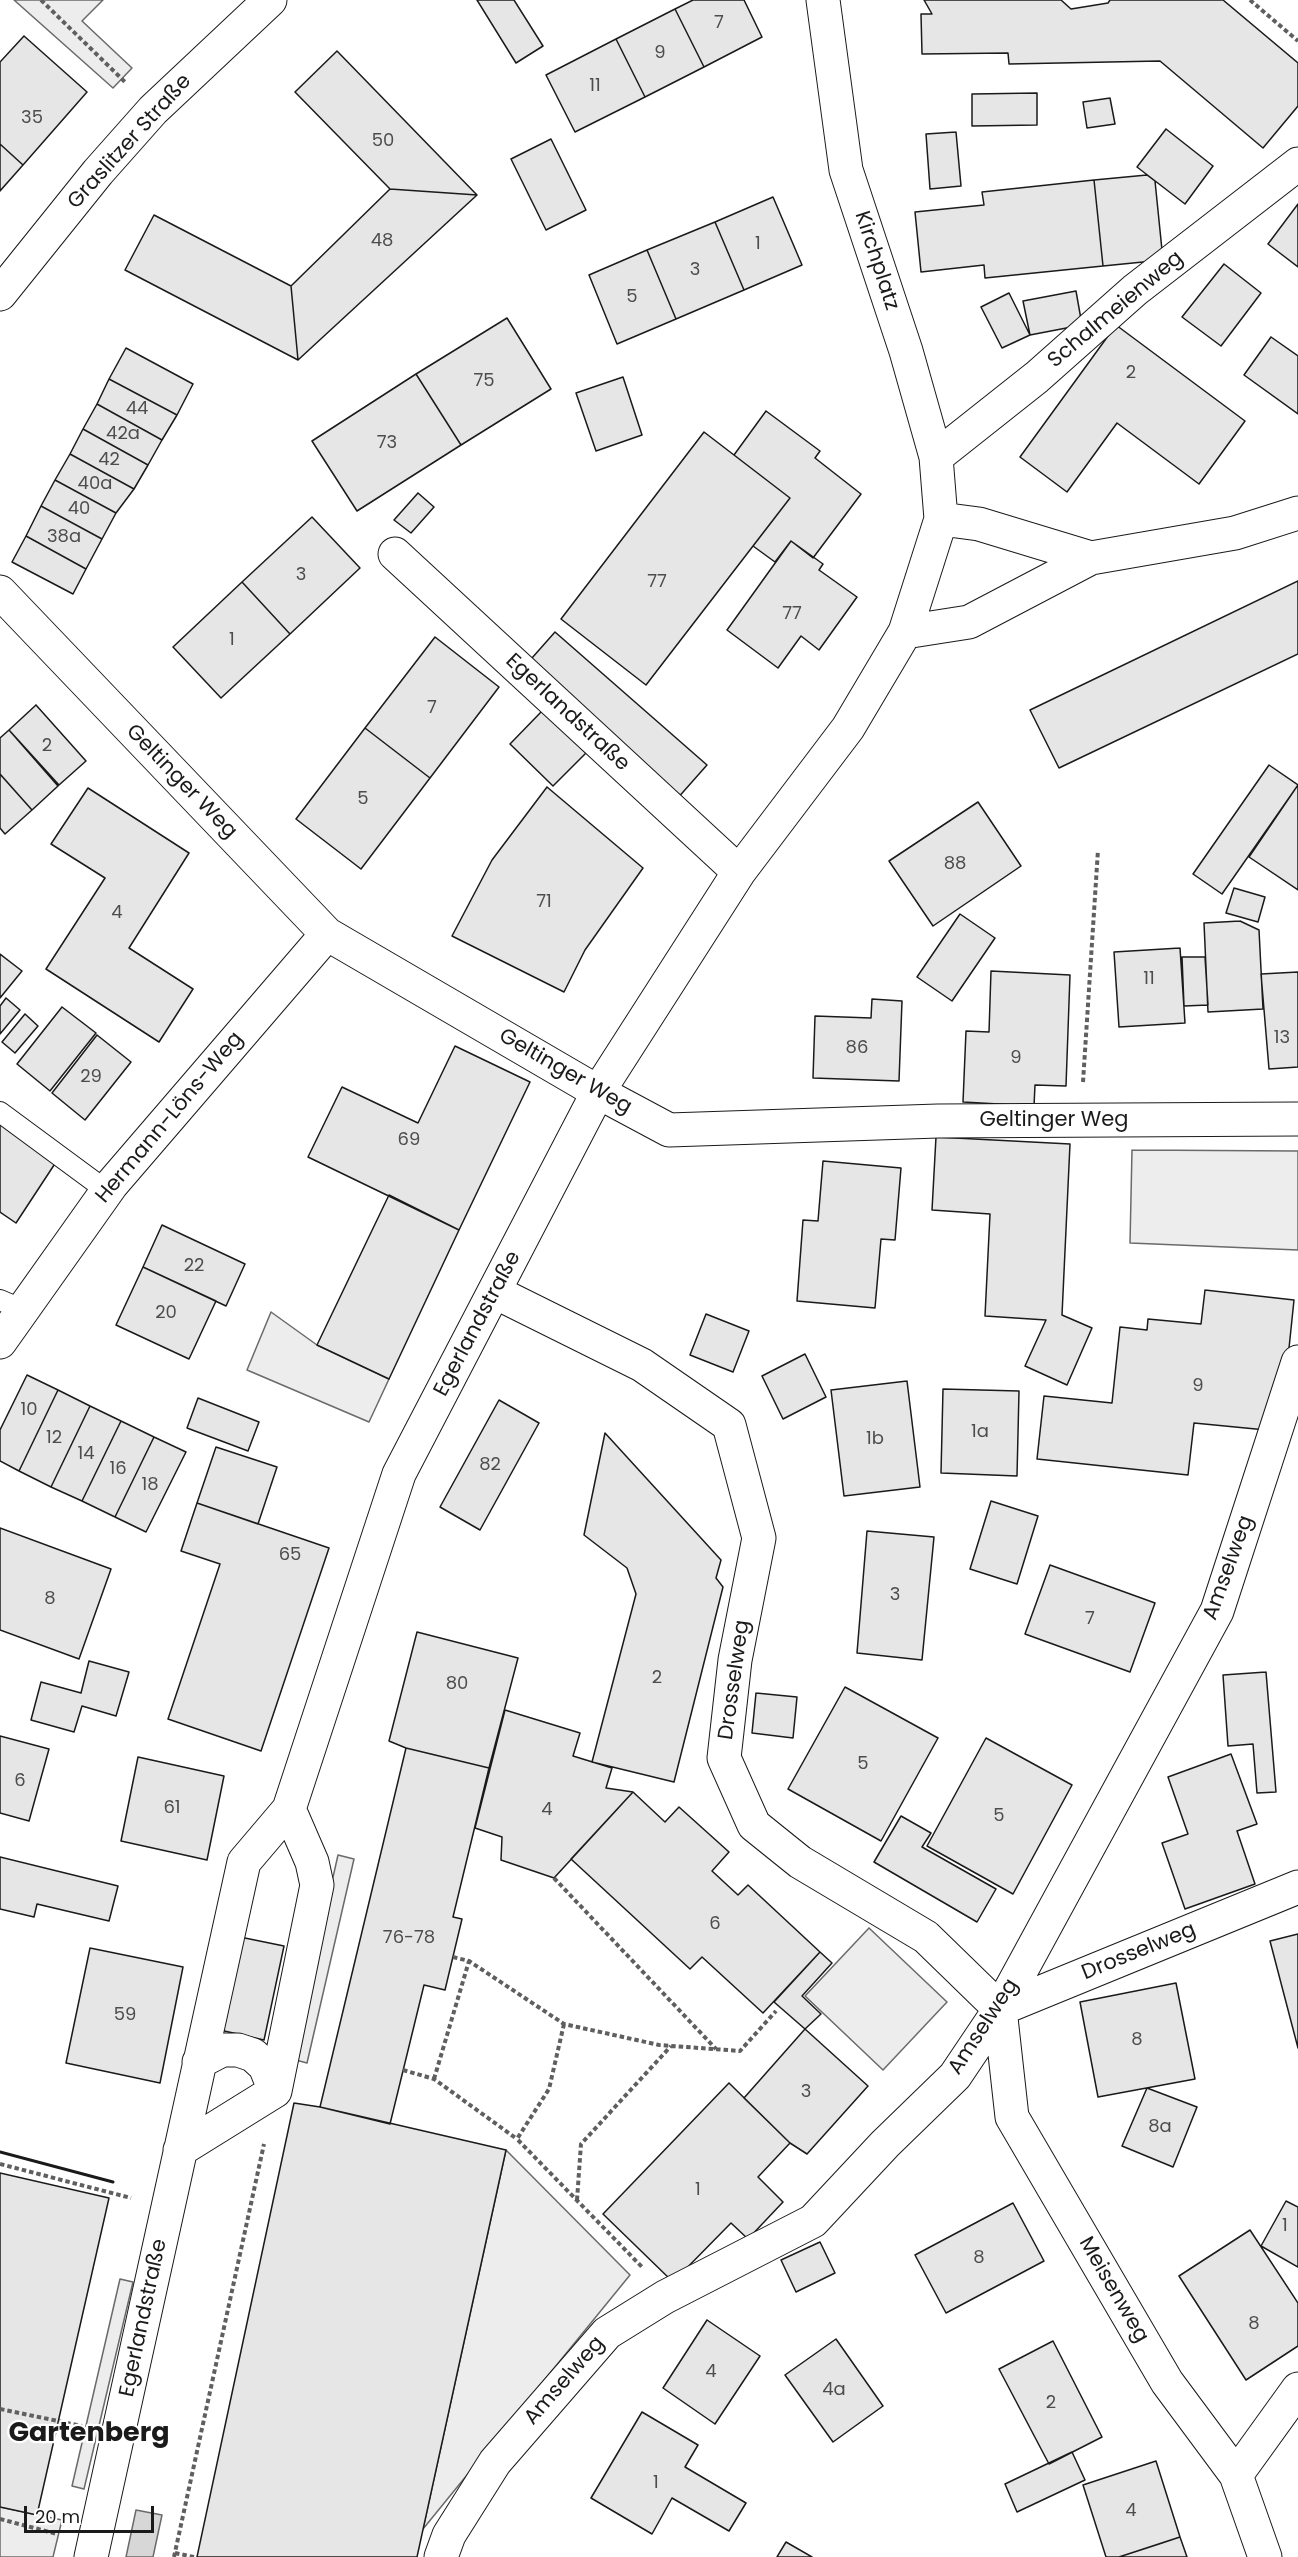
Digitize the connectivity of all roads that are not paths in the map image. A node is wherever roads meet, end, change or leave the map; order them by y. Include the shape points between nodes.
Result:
1 (270, 0) edge
2 (823, 0) edge
3 (1298, 164) edge
4 (0, 294) edge
5 (936, 457) junction
6 (1298, 513) edge
7 (940, 519) junction
8 (394, 554) dead end
9 (1091, 558) junction
10 (0, 592) edge
11 (905, 632) junction
12 (739, 872) junction
13 (327, 934) junction
14 (598, 1092) junction
15 (0, 1112) edge
16 (1298, 1119) edge
17 (107, 1191) junction
18 (495, 1292) junction
19 (11, 1304) edge
20 (0, 1342) edge
21 (1298, 1362) edge
22 (289, 1809) junction
23 (1298, 1887) edge
24 (1000, 2009) junction
25 (199, 2062) junction
26 (275, 2091) junction
27 (180, 2150) junction
28 (1298, 2389) edge
29 (1236, 2475) junction
30 (91, 2557) edge
31 (441, 2557) edge
32 (1264, 2557) edge

1 - 4 street, Graslitzer Straße via 153,110
2 - 5 street, Kirchplatz via 846,170 906,351
3 - 5 street, Schalmeienweg via 1135,290 1037,377
5 - 7 street, Kirchplatz
6 - 9 street via 1235,533
7 - 9 street via 979,524
7 - 11 street, Egerlandstraße
8 - 12 street, Egerlandstraße
9 - 11 street via 969,622
10 - 13 street, Geltinger Weg
11 - 12 street, Egerlandstraße via 848,728
12 - 14 street, Egerlandstraße
13 - 14 street, Geltinger Weg
13 - 17 street, Hermann-Löns-Weg
14 - 16 street, Geltinger Weg via 669,1130 938,1121
14 - 18 street, Egerlandstraße
15 - 17 lane
17 - 19 street, Hermann-Löns-Weg
18 - 22 street, Egerlandstraße via 399,1474
18 - 24 street, Drosselweg via 642,1365 729,1425 759,1538 735,1660 724,1758 754,1825 800,1862 926,1937
19 - 20 street, Hermann-Löns-Weg
21 - 24 street, Amselweg via 1218,1611
22 - 25 street, Egerlandstraße via 244,1862
22 - 26 street via 312,1862 316,1886
23 - 24 street, Drosselweg
24 - 29 street, Meisenweg via 1012,2117 1167,2382
24 - 31 street, Amselweg via 955,2076 813,2221 670,2294 607,2333 495,2462 449,2535
25 - 26 street via 222,2050 252,2055 265,2066
25 - 27 street, Egerlandstraße
26 - 27 street
27 - 30 street, Egerlandstraße
28 - 29 street
29 - 32 street, Meisenweg

